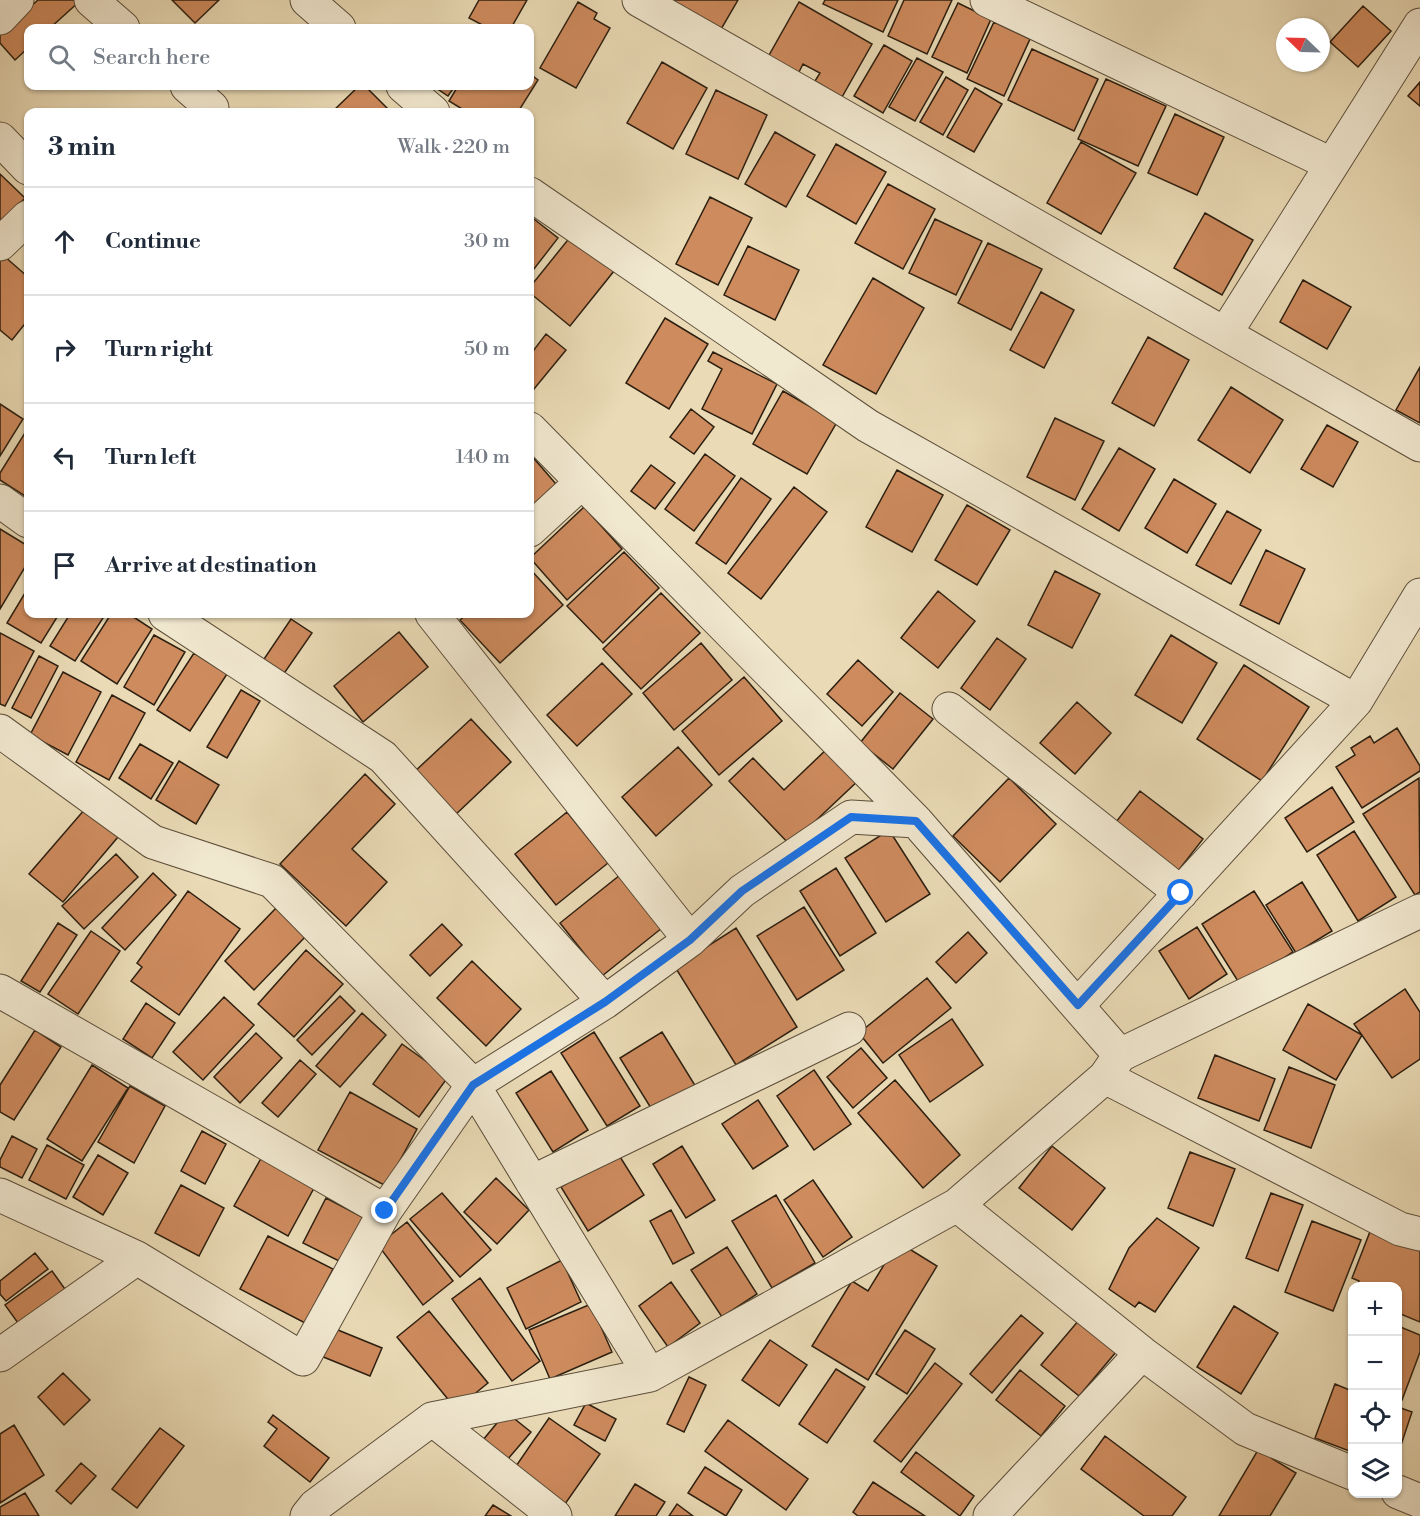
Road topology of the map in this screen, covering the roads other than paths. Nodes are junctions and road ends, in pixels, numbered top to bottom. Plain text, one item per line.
1 (17, 0) edge
2 (91, 0) edge
3 (307, 0) edge
4 (639, 0) edge
5 (987, 0) edge
6 (0, 18) edge
7 (118, 24) edge
8 (334, 24) edge
9 (1420, 25) edge
10 (192, 90) edge
11 (408, 90) edge
12 (212, 108) dead end
13 (429, 108) edge
14 (0, 139) edge
15 (24, 164) edge
16 (1331, 164) junction
17 (534, 197) edge
18 (24, 222) edge
19 (0, 244) edge
20 (1225, 334) junction
21 (534, 433) edge
22 (1420, 445) edge
23 (582, 482) junction
24 (0, 501) edge
25 (24, 518) edge
26 (534, 526) edge
27 (1420, 595) edge
28 (178, 618) edge
29 (438, 618) edge
30 (1356, 701) junction
31 (949, 709) dead end
32 (0, 731) edge
33 (916, 821) junction
34 (1181, 893) junction
35 (1420, 911) edge
36 (690, 940) junction
37 (0, 990) edge
38 (605, 1002) junction
39 (1078, 1005) junction
40 (849, 1029) dead end
41 (1112, 1066) junction
42 (473, 1085) junction
43 (532, 1182) junction
44 (0, 1195) edge
45 (957, 1205) junction
46 (385, 1211) junction
47 (1420, 1234) edge
48 (137, 1258) junction
49 (1142, 1353) junction
50 (0, 1355) edge
51 (650, 1375) junction
52 (432, 1419) junction
53 (1348, 1471) edge
54 (1402, 1494) edge
55 (1420, 1501) edge
56 (307, 1516) edge
57 (555, 1516) edge
58 (990, 1516) edge

1 - 6 street
2 - 7 street
3 - 8 street
4 - 20 street
5 - 16 street
9 - 16 street
10 - 12 street
11 - 13 street
14 - 15 street
16 - 20 street
17 - 30 street
18 - 19 street
20 - 22 street
21 - 23 street
23 - 26 street
23 - 33 street
24 - 25 street
27 - 30 street
28 - 38 street
29 - 36 street
30 - 34 street
31 - 34 street
32 - 42 street
33 - 36 street
33 - 39 street
34 - 39 street
35 - 41 street
36 - 38 street
37 - 46 street
38 - 42 street
39 - 41 street
40 - 43 street
41 - 45 street
41 - 47 street
42 - 43 street
42 - 46 street
43 - 51 street
44 - 48 street
45 - 49 street
45 - 51 street
46 - 48 street
48 - 50 street
49 - 53 street
49 - 58 street
51 - 52 street
52 - 56 street
52 - 57 street
54 - 55 street

